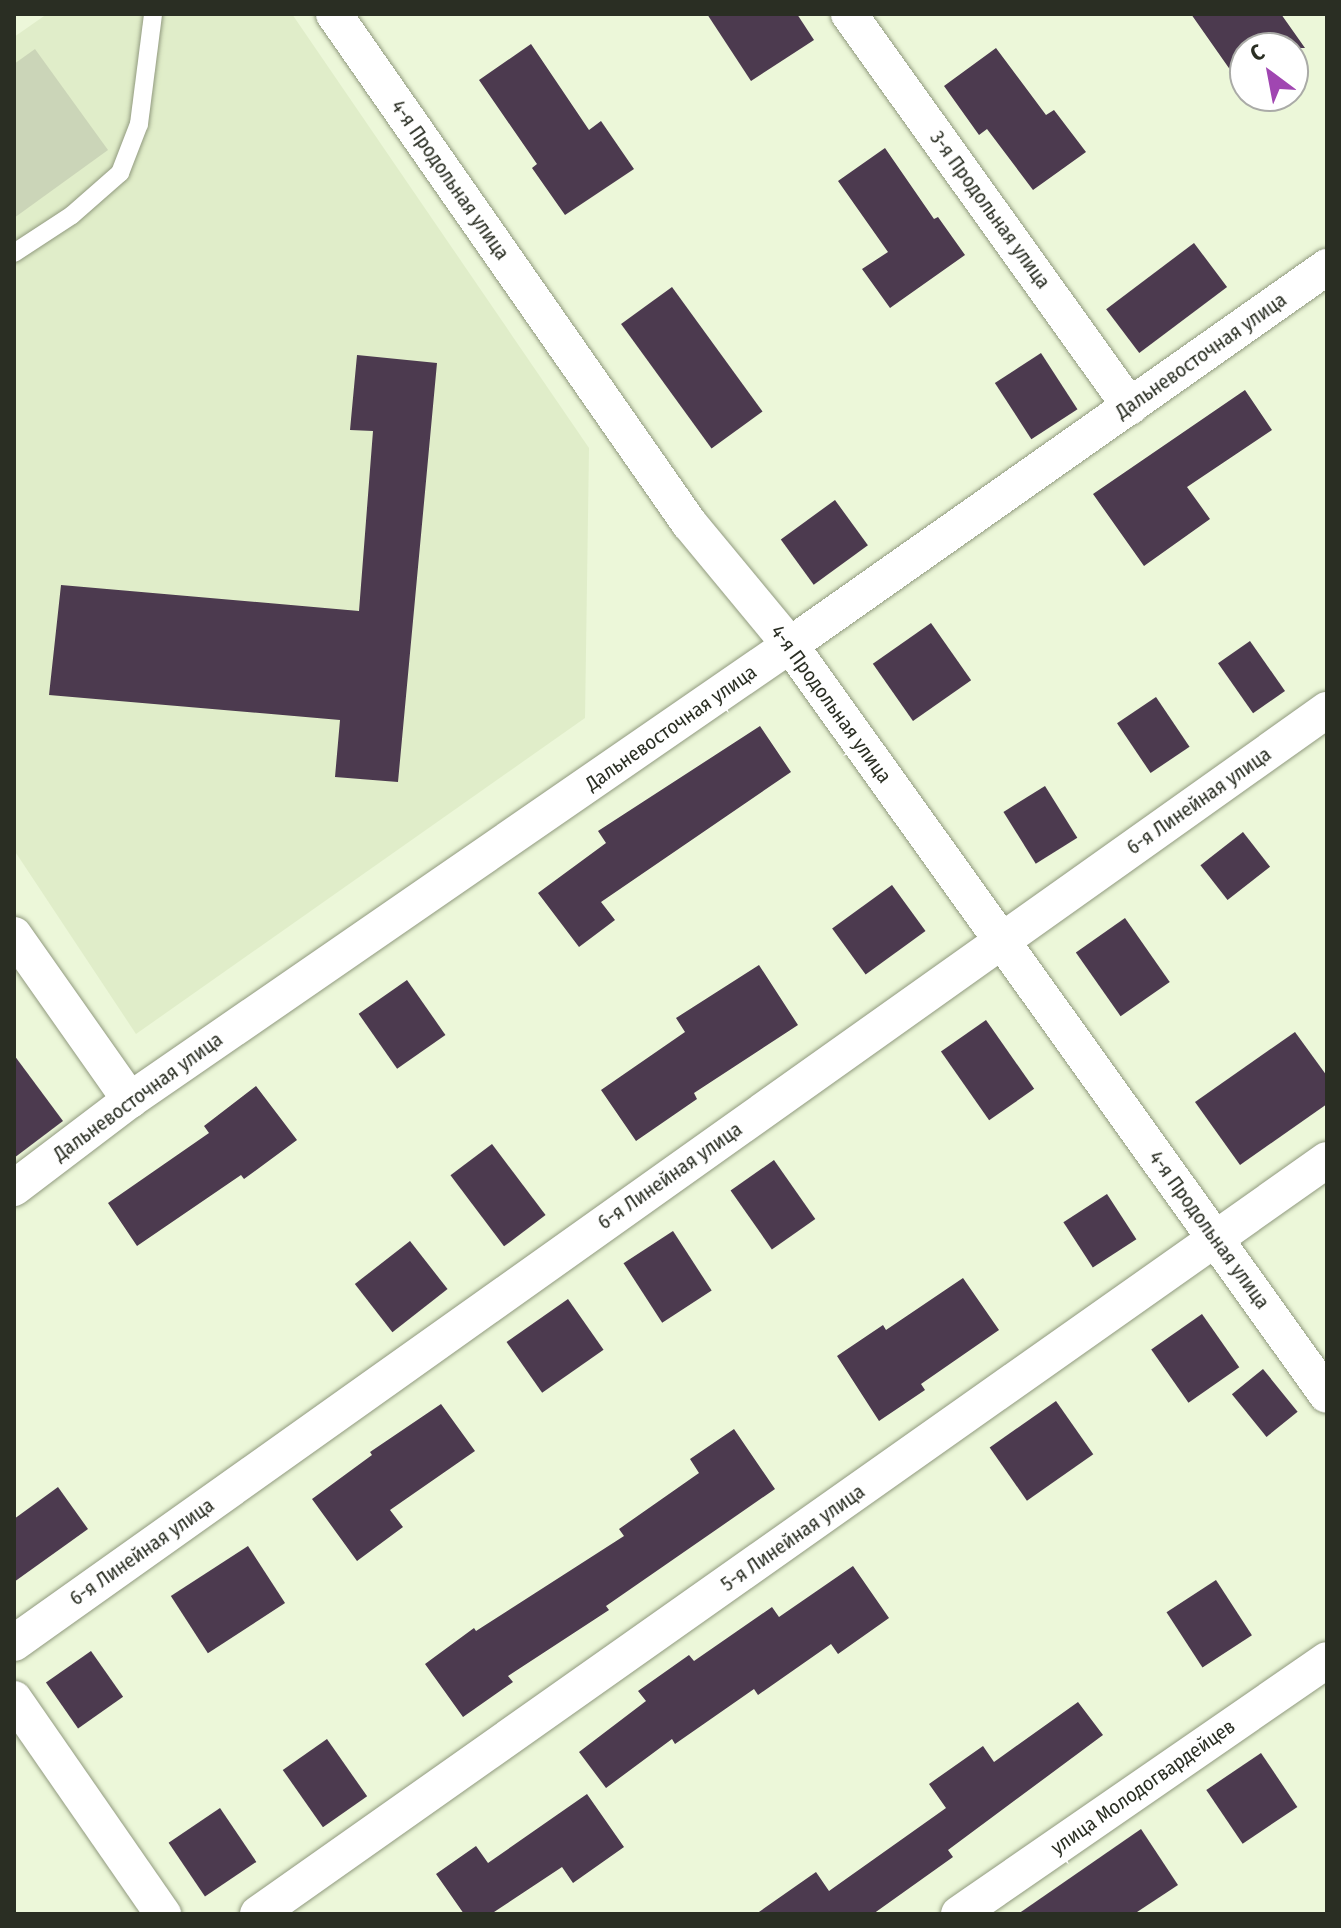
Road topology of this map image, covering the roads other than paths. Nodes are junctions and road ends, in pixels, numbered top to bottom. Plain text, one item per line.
1 (153, 14) edge
2 (334, 14) edge
3 (849, 14) edge
4 (14, 253) edge
5 (1327, 267) edge
6 (1130, 407) junction
7 (790, 645) junction
8 (1327, 710) edge
9 (14, 935) edge
10 (1002, 941) junction
11 (130, 1100) junction
12 (1327, 1160) edge
13 (14, 1188) edge
14 (1216, 1240) junction
15 (1327, 1395) edge
16 (14, 1643) edge
17 (1327, 1660) edge
18 (14, 1699) edge
19 (163, 1914) edge
20 (258, 1914) edge
21 (959, 1914) edge

1 - 4 lane
2 - 7 street, 4-я Продольная улица
3 - 6 street, 3-я Продольная улица
5 - 6 street, Дальневосточная улица
6 - 7 street, Дальневосточная улица
7 - 10 street, 4-я Продольная улица
7 - 11 street, Дальневосточная улица
8 - 10 street, 6-я Линейная улица
9 - 11 street
10 - 14 street, 4-я Продольная улица
10 - 16 street, 6-я Линейная улица
11 - 13 street, Дальневосточная улица
12 - 14 street, 5-я Линейная улица
14 - 15 street, 4-я Продольная улица
14 - 20 street, 5-я Линейная улица
17 - 21 street, улица Молодогвардейцев
18 - 19 street

